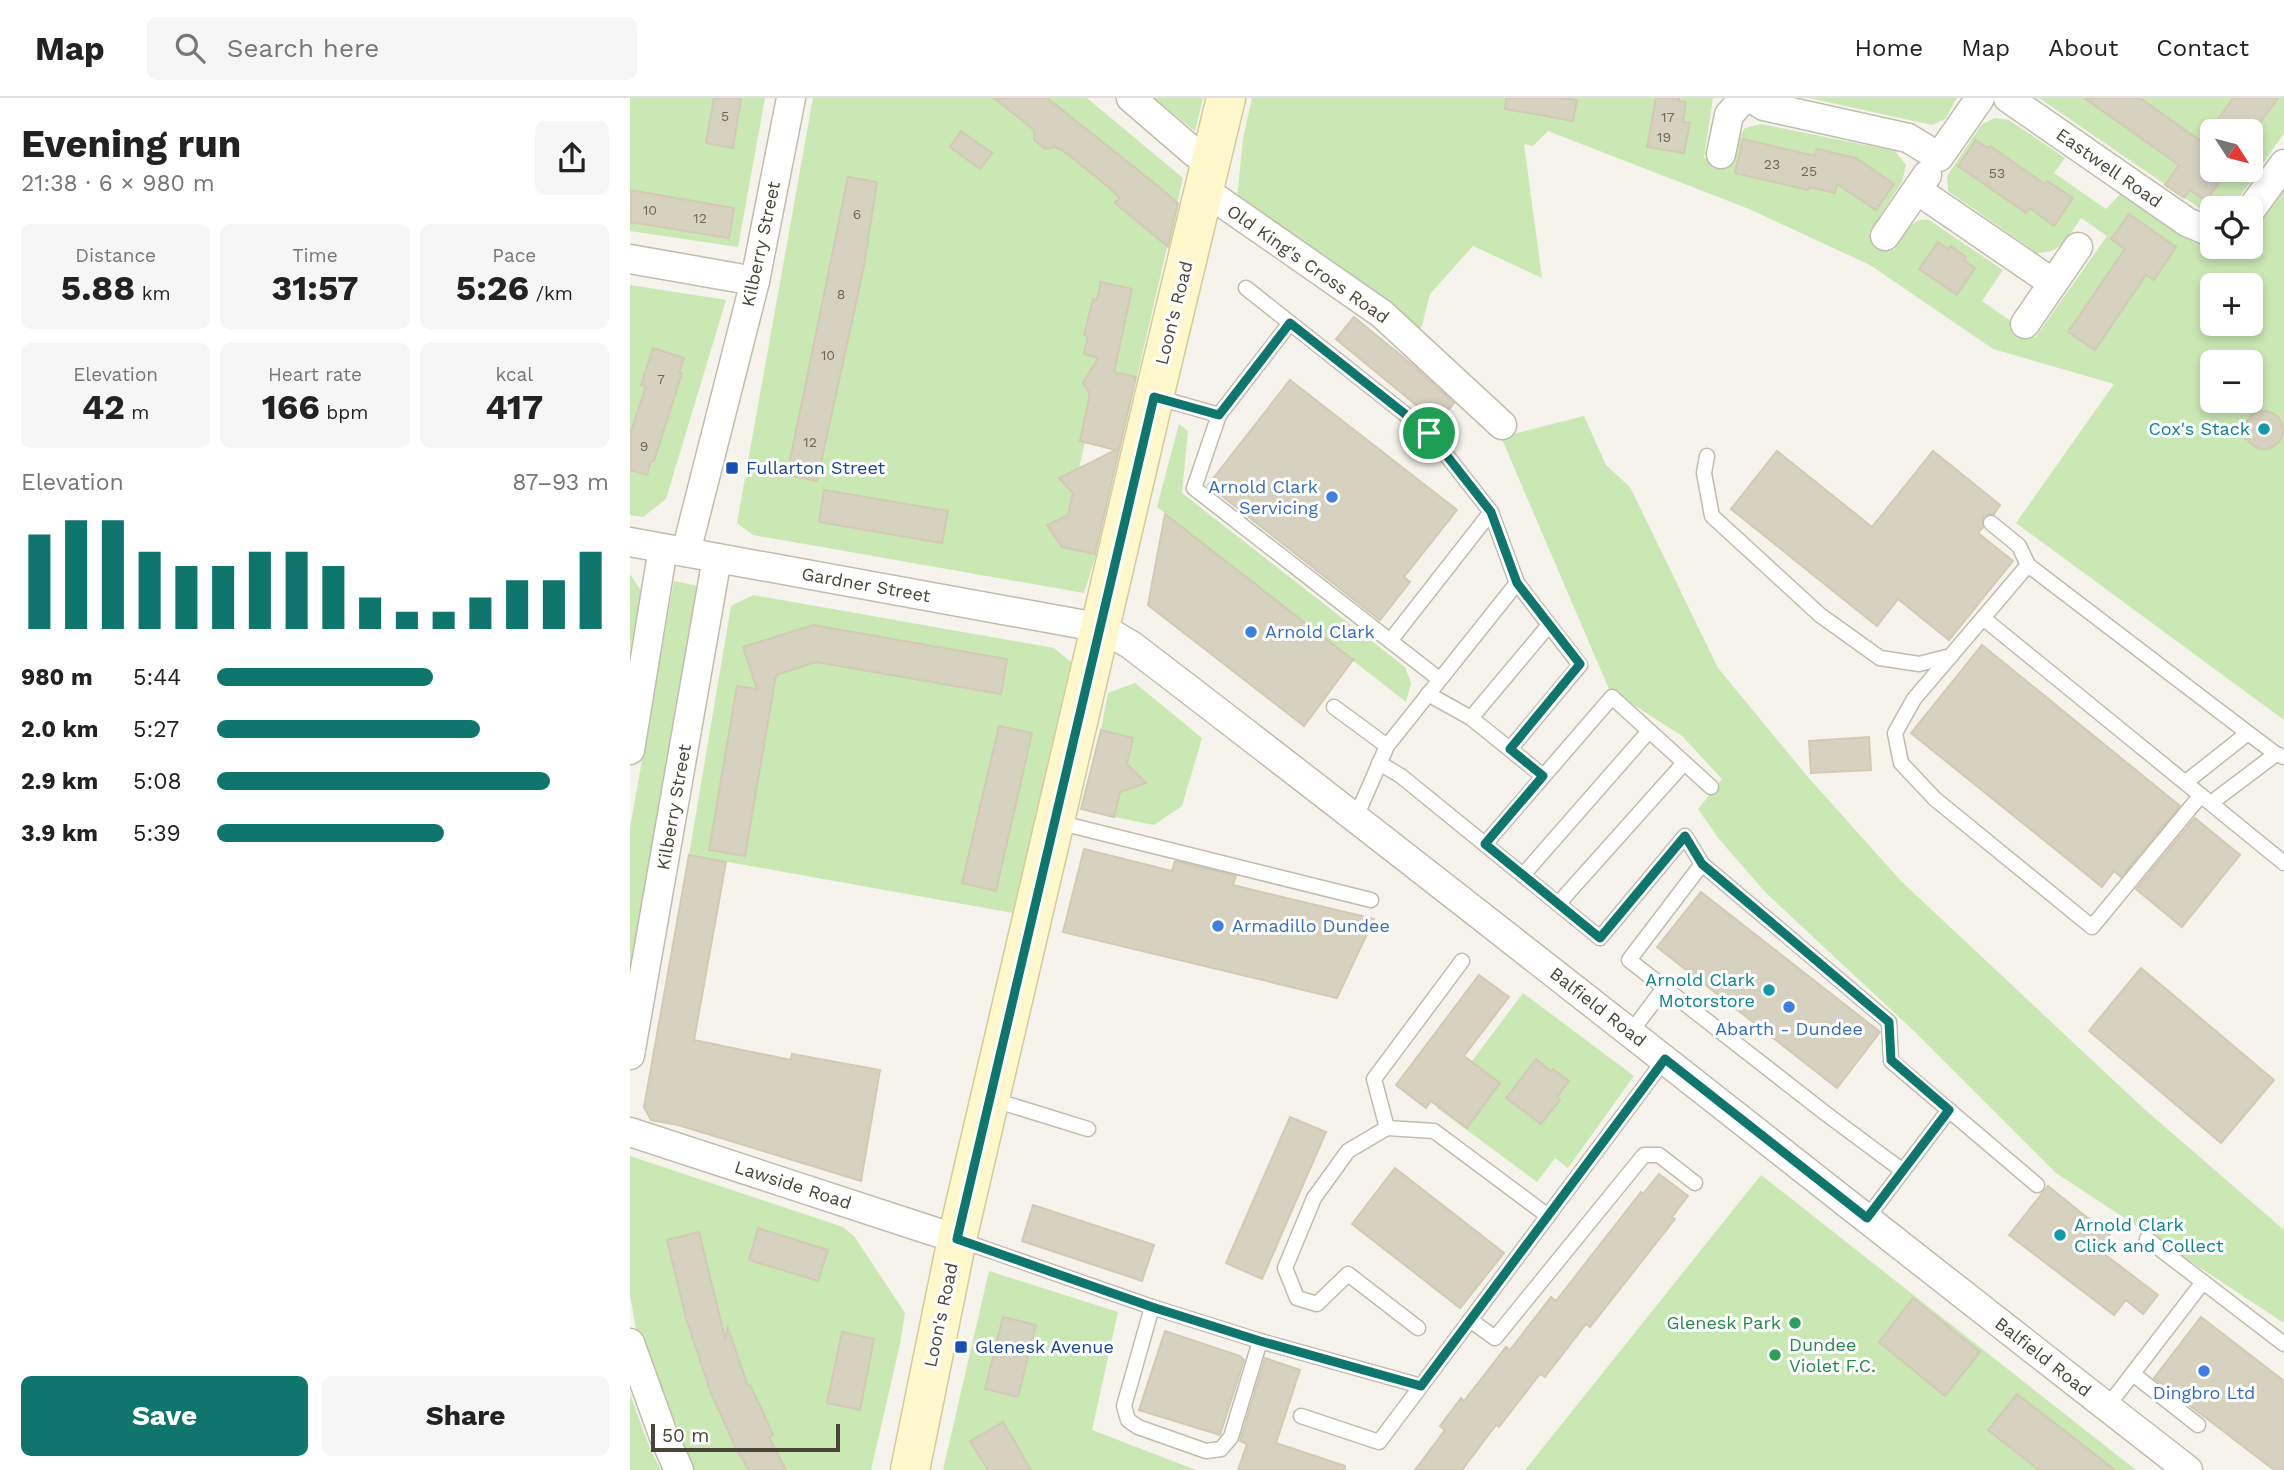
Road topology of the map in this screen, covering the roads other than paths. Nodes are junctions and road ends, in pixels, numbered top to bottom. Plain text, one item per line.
1 (790, 98) edge
2 (1131, 98) edge
3 (1226, 98) edge
4 (1744, 98) edge
5 (1751, 98) edge
6 (1980, 98) edge
7 (2008, 98) edge
8 (1721, 154) dead end
9 (1939, 158) junction
10 (2284, 164) edge
11 (1208, 174) junction
12 (1917, 190) junction
13 (2261, 196) edge
14 (2200, 227) edge
15 (1885, 236) dead end
16 (2078, 247) dead end
17 (630, 259) edge
18 (755, 281) junction
19 (2053, 283) junction
20 (1246, 288) dead end
21 (1290, 323) junction
22 (2025, 324) dead end
23 (1154, 397) junction
24 (1219, 415) junction
25 (1502, 425) dead end
26 (1707, 456) dead end
27 (1491, 512) junction
28 (1991, 523) dead end
29 (630, 542) edge
30 (674, 550) junction
31 (717, 558) junction
32 (2028, 565) junction
33 (1517, 583) junction
34 (1983, 618) junction
35 (1549, 625) junction
36 (1101, 628) junction
37 (1390, 641) junction
38 (1951, 656) junction
39 (1439, 680) junction
40 (1427, 694) junction
41 (1334, 707) dead end
42 (1471, 718) junction
43 (1649, 731) junction
44 (2248, 733) junction
45 (1387, 746) junction
46 (1510, 749) junction
47 (630, 750) edge
48 (2280, 755) edge
49 (1379, 763) junction
50 (1684, 763) junction
51 (1543, 776) junction
52 (2186, 782) junction
53 (1711, 787) dead end
54 (2206, 799) junction
55 (1356, 817) junction
56 (1056, 822) junction
57 (1485, 844) junction
58 (2284, 863) edge
59 (1702, 864) junction
60 (1522, 875) junction
61 (1371, 900) dead end
62 (1558, 904) junction
63 (1462, 961) dead end
64 (1664, 988) junction
65 (1630, 1032) junction
66 (630, 1055) edge
67 (1665, 1059) junction
68 (990, 1099) junction
69 (1949, 1110) junction
70 (1387, 1128) junction
71 (1088, 1129) dead end
72 (630, 1132) edge
73 (1903, 1171) junction
74 (1695, 1183) dead end
75 (2037, 1185) dead end
76 (1548, 1216) junction
77 (1867, 1218) junction
78 (957, 1239) junction
79 (2147, 1239) dead end
80 (2203, 1282) junction
81 (1152, 1307) junction
82 (1470, 1320) junction
83 (1418, 1328) dead end
84 (1260, 1341) junction
85 (630, 1343) edge
86 (2284, 1344) edge
87 (2133, 1374) junction
88 (1421, 1386) junction
89 (2107, 1407) junction
90 (1301, 1416) dead end
91 (2198, 1425) dead end
92 (2182, 1468) edge
93 (679, 1470) edge
94 (910, 1470) edge

1 - 18 street, Kilberry Street
2 - 11 street, Old King's Cross Road
3 - 11 street, Loon's Road
4 - 8 street
5 - 9 street
6 - 9 street
7 - 14 street, Eastwell Road
9 - 12 street
10 - 13 street
11 - 23 street, Loon's Road
11 - 25 street, Old King's Cross Road
12 - 15 street
12 - 19 street
16 - 19 street
17 - 18 street
18 - 30 street, Kilberry Street
19 - 22 street
20 - 21 lane
21 - 24 lane
21 - 27 lane
23 - 24 lane
23 - 36 street, Loon's Road
24 - 37 lane
26 - 38 lane
27 - 33 lane
27 - 37 lane
28 - 32 lane
29 - 30 street, Gardner Street
30 - 31 street, Gardner Street
30 - 47 street, Kilberry Street
31 - 36 street, Gardner Street
31 - 66 street, Kilberry Street
32 - 34 lane
32 - 44 lane
33 - 35 lane
33 - 39 lane
34 - 38 lane
34 - 52 lane
35 - 42 lane
35 - 46 lane
36 - 55 street, Balfield Road
36 - 56 street, Loon's Road
37 - 39 lane
38 - 54 lane
39 - 40 lane
40 - 42 lane
40 - 45 lane
41 - 45 lane
42 - 46 lane
43 - 50 lane
43 - 51 lane
43 - 60 lane
44 - 48 lane
44 - 52 lane
45 - 49 lane
46 - 51 lane
48 - 54 lane
49 - 55 lane
49 - 57 lane
50 - 53 lane
50 - 62 lane
51 - 57 lane
52 - 54 lane
54 - 58 lane
55 - 65 street, Balfield Road
56 - 61 lane
56 - 68 street, Loon's Road
57 - 60 lane
59 - 62 lane
59 - 64 lane
59 - 69 lane
60 - 62 lane
63 - 70 lane
64 - 65 lane
64 - 73 lane
65 - 67 street, Balfield Road
67 - 76 lane
67 - 77 street, Balfield Road
68 - 71 lane
68 - 78 street, Loon's Road
69 - 73 lane
69 - 75 lane
70 - 76 lane
70 - 83 lane
72 - 78 street, Lawside Road
73 - 77 lane
74 - 82 lane
76 - 82 lane
77 - 89 street, Balfield Road
78 - 81 lane
78 - 94 street, Loon's Road
79 - 80 lane
80 - 86 lane
80 - 87 lane
81 - 84 lane
81 - 84 lane
82 - 88 lane
84 - 88 lane
85 - 93 street
87 - 89 lane
87 - 91 lane
88 - 90 lane
89 - 92 street, Balfield Road

